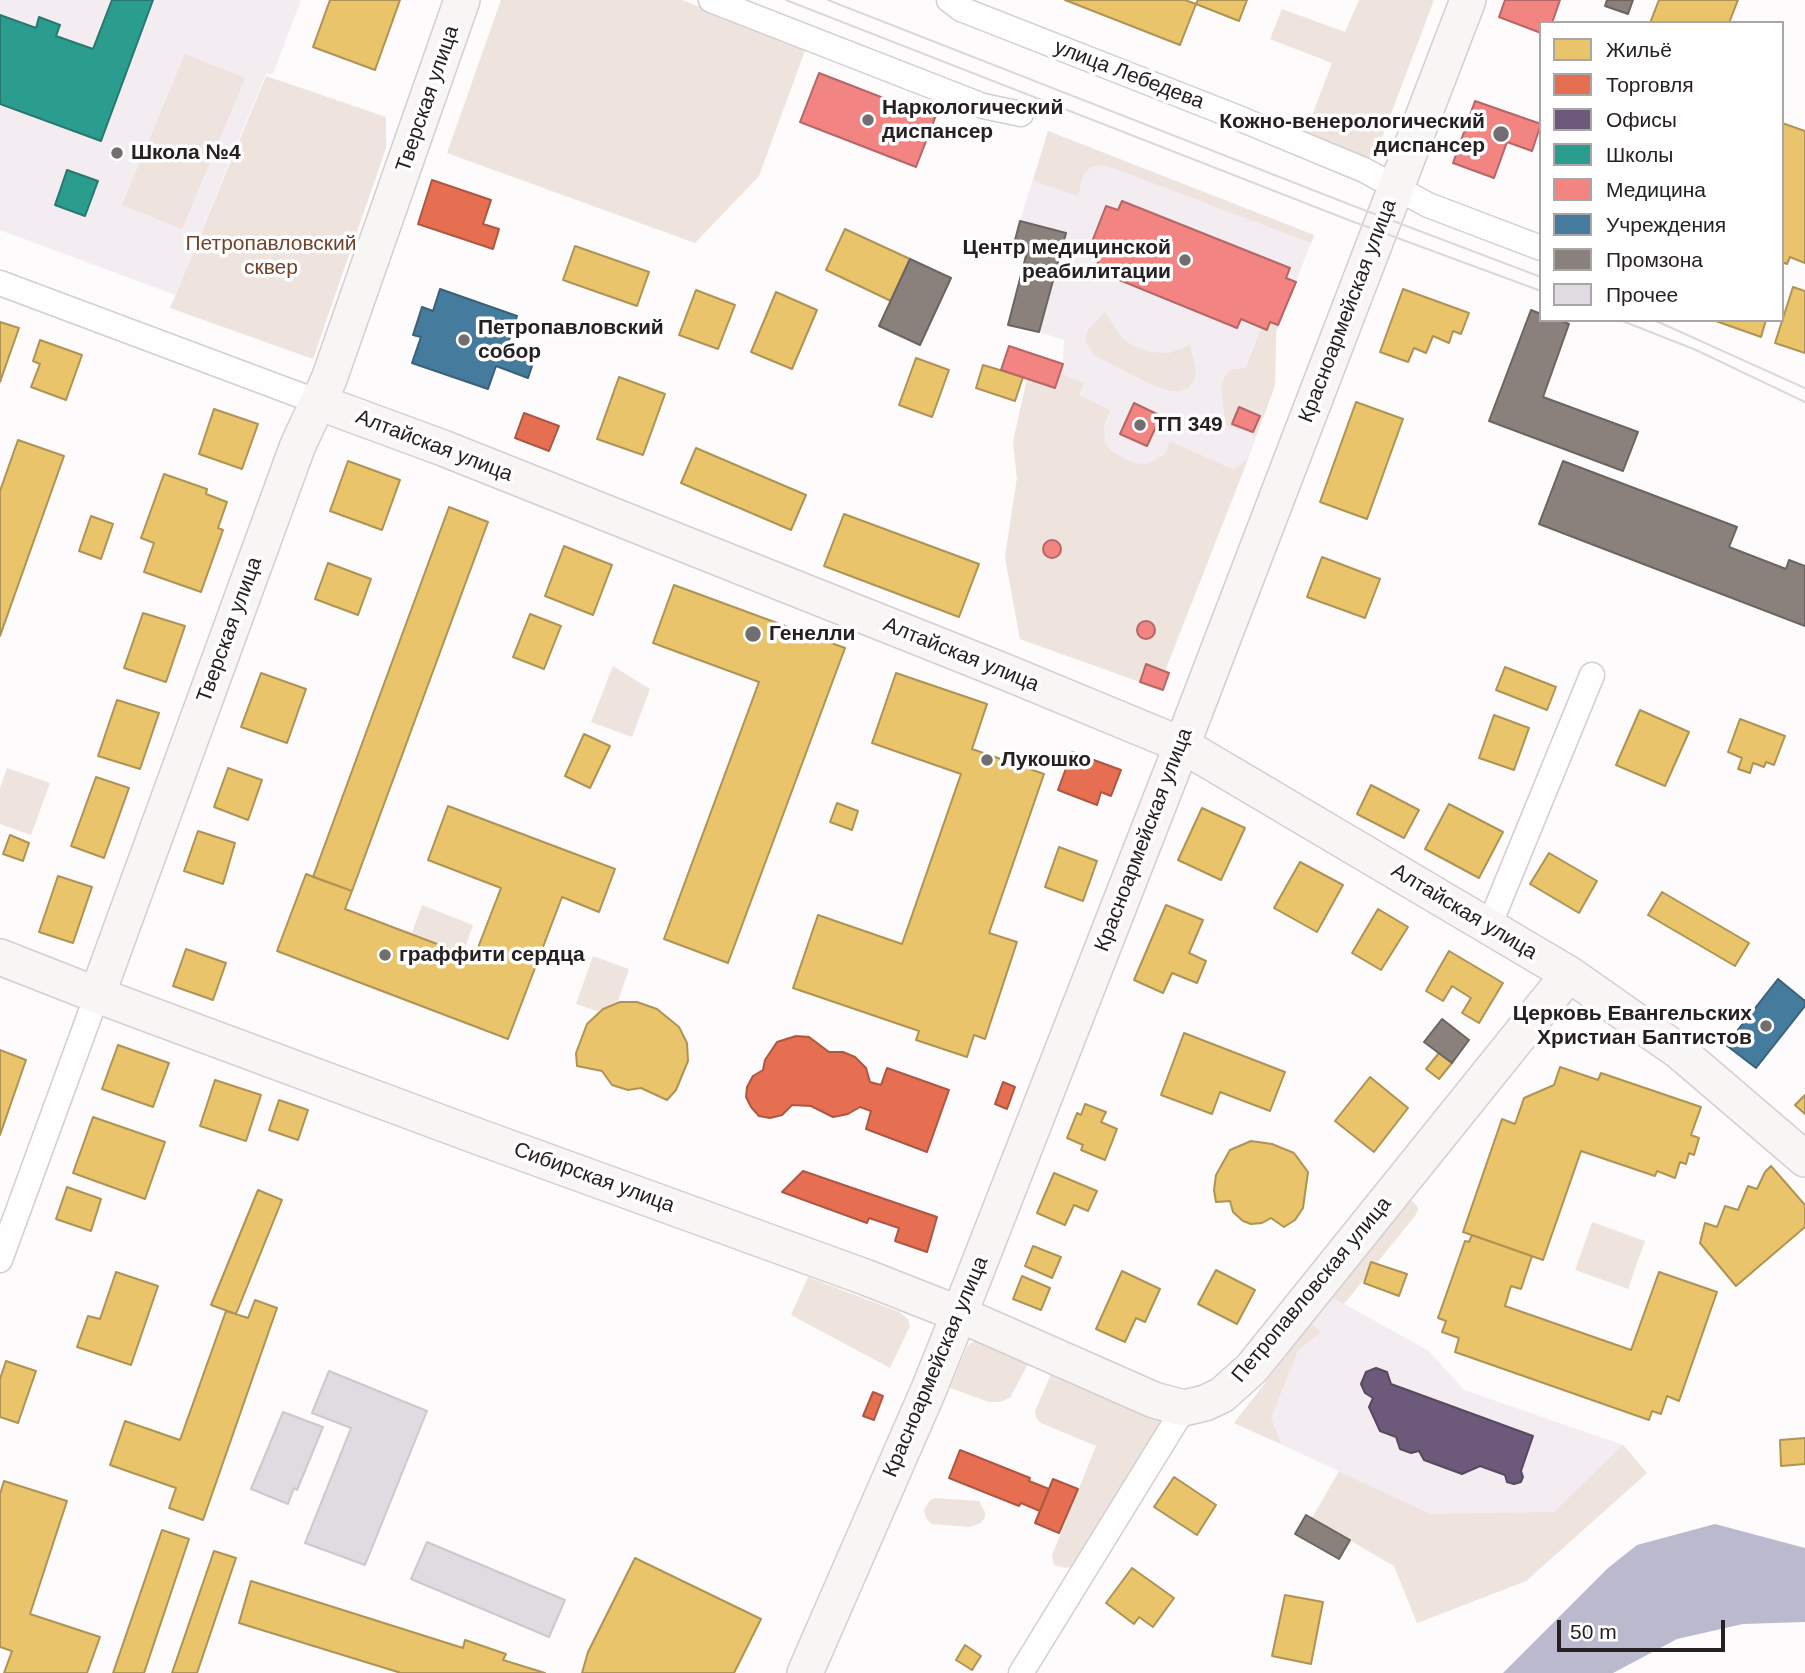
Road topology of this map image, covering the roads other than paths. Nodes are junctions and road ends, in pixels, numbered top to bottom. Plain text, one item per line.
1 (462, 0) edge
2 (711, 0) edge
3 (1468, 0) edge
4 (958, 3) edge
5 (1021, 114) dead end
6 (1395, 187) junction
7 (1539, 247) edge
8 (0, 283) edge
9 (318, 401) junction
10 (1592, 675) dead end
11 (1182, 745) junction
12 (1489, 926) junction
13 (0, 957) edge
14 (1569, 974) junction
15 (97, 995) junction
16 (1805, 1159) edge
17 (0, 1260) edge
18 (959, 1314) junction
19 (1184, 1408) junction
20 (805, 1673) edge
21 (1021, 1673) edge

1 - 9 main road, Тверская улица
2 - 5 street
3 - 6 main road, Красноармейская улица
4 - 6 street, улица Лебедева
6 - 7 street, улица Лебедева
6 - 11 main road, Красноармейская улица
8 - 9 street, Алтайская улица
9 - 11 main road, Алтайская улица
9 - 15 main road, Тверская улица
10 - 12 street
11 - 12 main road, Алтайская улица
11 - 18 main road, Красноармейская улица
12 - 14 main road, Алтайская улица
13 - 15 main road, Сибирская улица
14 - 16 main road, Алтайская улица
14 - 19 main road, Петропавловская улица
15 - 17 street, Тверская улица
15 - 18 main road, Сибирская улица
18 - 19 main road, Сибирская улица
18 - 20 main road, Красноармейская улица
19 - 21 street

